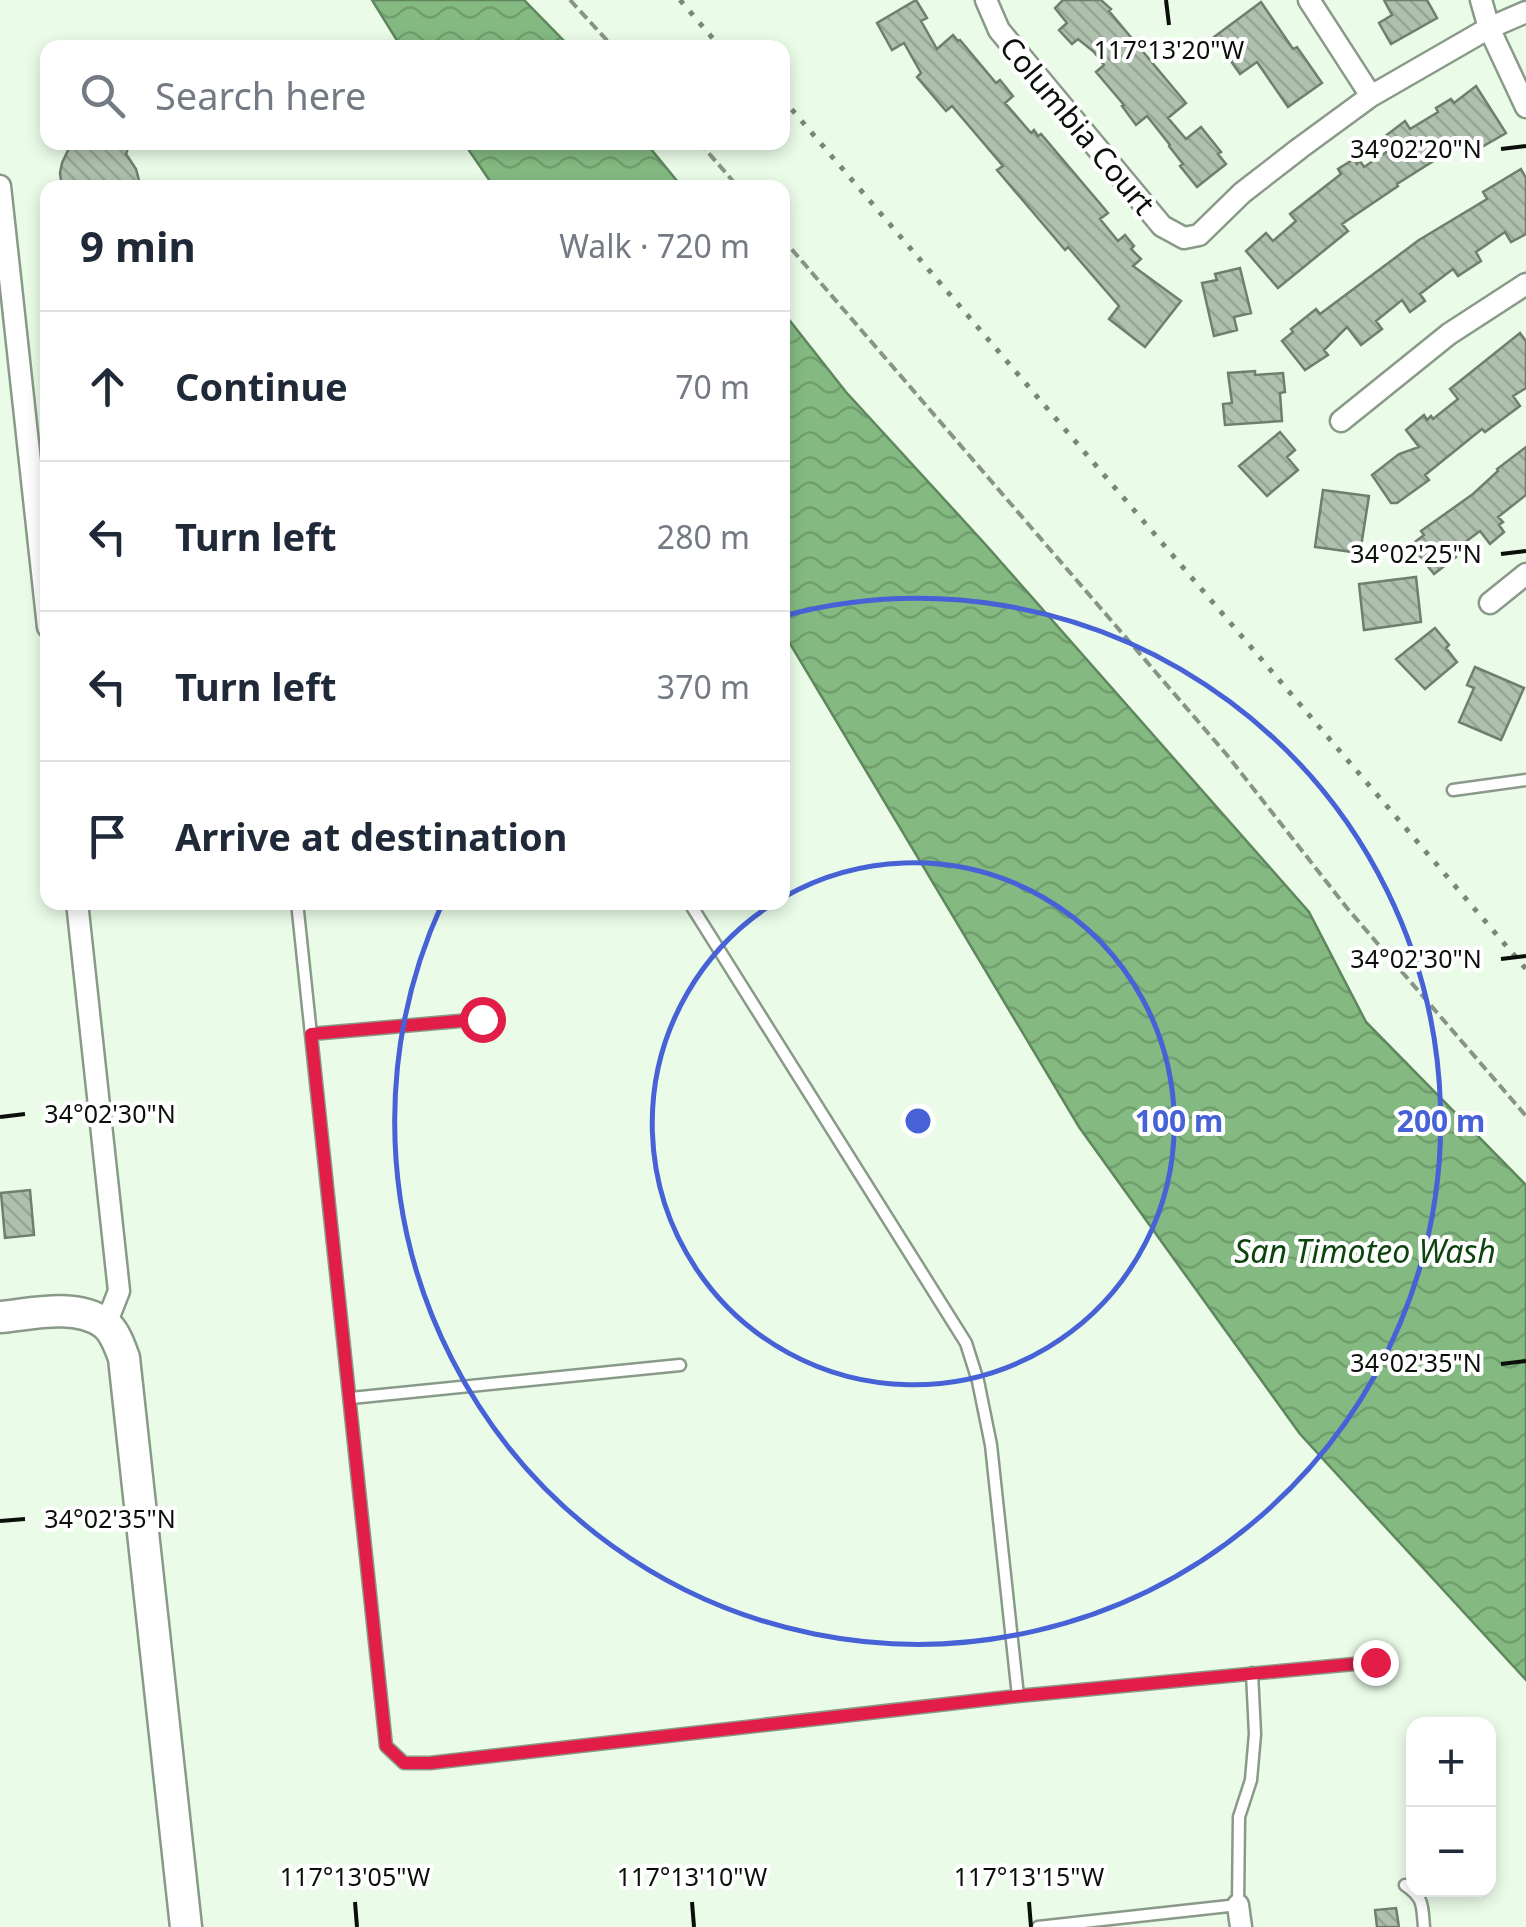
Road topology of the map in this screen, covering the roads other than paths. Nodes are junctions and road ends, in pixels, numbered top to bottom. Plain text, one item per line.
1 (986, 0) edge
2 (1309, 0) edge
3 (1481, 0) edge
4 (1526, 12) edge
5 (1490, 28) junction
6 (1371, 96) junction
7 (1526, 107) edge
8 (0, 186) edge
9 (1526, 284) edge
10 (1342, 422) dead end
11 (40, 506) edge
12 (1526, 574) edge
13 (1490, 603) dead end
14 (1526, 780) edge
15 (1453, 790) dead end
16 (78, 910) edge
17 (298, 910) edge
18 (694, 910) edge
19 (482, 1019) dead end
20 (311, 1034) junction
21 (0, 1317) edge
22 (106, 1324) junction
23 (680, 1365) dead end
24 (350, 1398) junction
25 (1375, 1662) dead end
26 (1252, 1673) junction
27 (1018, 1696) junction
28 (1405, 1885) dead end
29 (1238, 1904) junction
30 (1171, 1912) junction
31 (186, 1927) edge
32 (1038, 1927) edge
33 (1173, 1927) edge
34 (1241, 1927) edge
35 (1424, 1927) edge

1 - 6 street, Columbia Court
2 - 6 street
3 - 5 street
4 - 5 street
5 - 6 street
5 - 7 street
8 - 11 street
9 - 10 street
12 - 13 street
14 - 15 lane
16 - 22 street
17 - 20 lane
18 - 27 lane
19 - 20 lane
20 - 24 lane
21 - 22 main road
22 - 31 main road
23 - 24 lane
24 - 27 lane
25 - 26 lane
26 - 27 lane
26 - 29 lane
28 - 35 lane
29 - 30 lane
29 - 34 street
30 - 32 lane
30 - 33 lane

